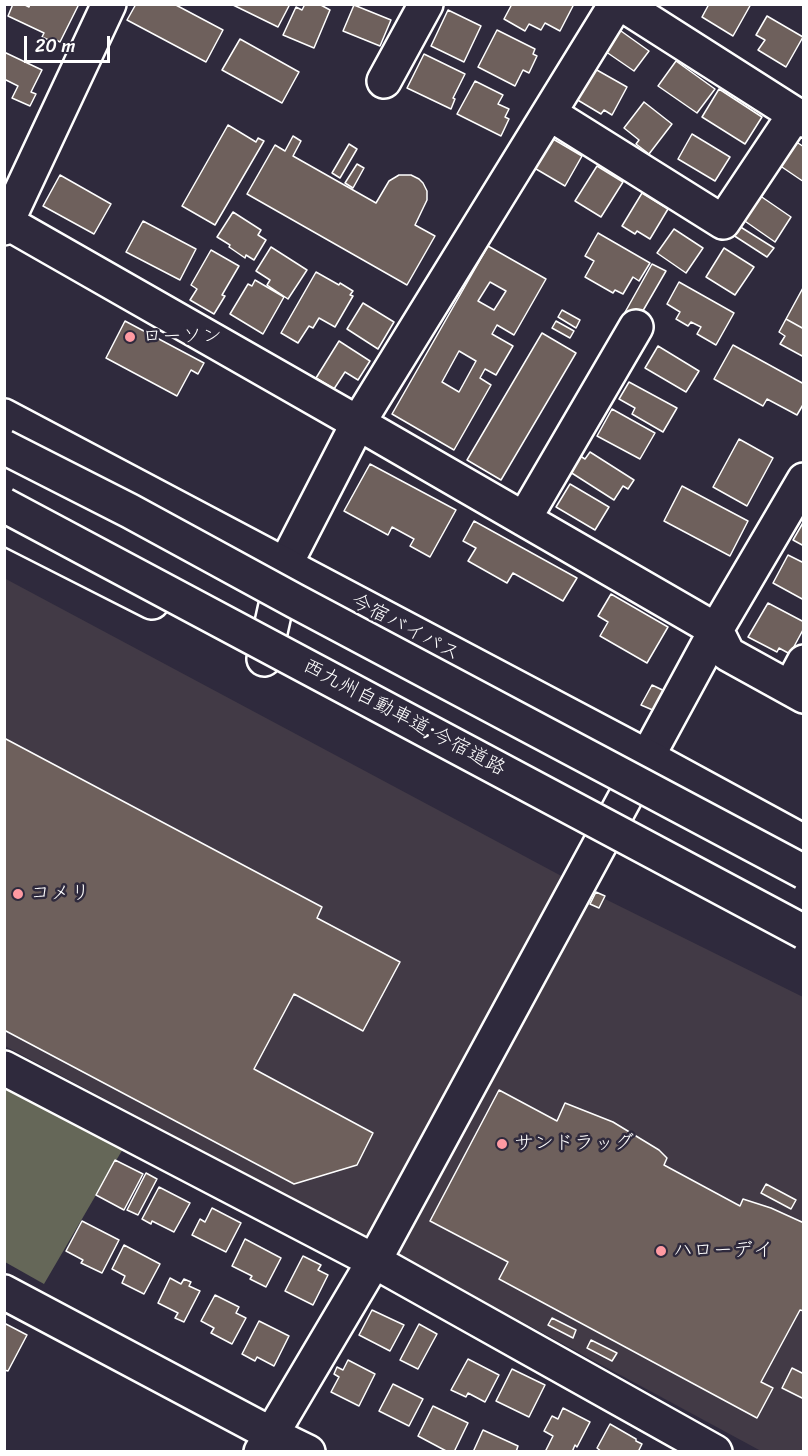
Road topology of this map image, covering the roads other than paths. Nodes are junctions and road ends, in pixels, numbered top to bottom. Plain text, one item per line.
1 (109, 4) edge
2 (426, 4) edge
3 (616, 4) edge
4 (622, 4) edge
5 (384, 81) dead end
6 (549, 113) junction
7 (799, 117) edge
8 (6, 226) edge
9 (636, 327) dead end
10 (4, 416) edge
11 (358, 423) junction
12 (4, 447) edge
13 (801, 491) edge
14 (4, 505) edge
15 (524, 519) junction
16 (4, 526) edge
17 (285, 565) junction
18 (716, 630) junction
19 (264, 659) junction
20 (799, 682) edge
21 (648, 757) junction
22 (603, 839) junction
23 (804, 842) edge
24 (804, 872) edge
25 (804, 932) edge
26 (804, 947) edge
27 (4, 1068) edge
28 (374, 1261) junction
29 (4, 1292) edge
30 (266, 1443) edge
31 (308, 1452) edge
32 (715, 1452) edge

1 - 8 main road
2 - 5 main road
3 - 6 main road
4 - 7 main road
6 - 7 main road
6 - 11 main road
8 - 11 main road
9 - 15 main road
10 - 17 main road, 今宿バイパス
11 - 15 main road
11 - 17 main road
12 - 24 main road, bridge
13 - 18 main road
14 - 25 main road, 西九州自動車道;今宿道路, bridge
15 - 18 main road
16 - 19 main road
17 - 19 main road
17 - 21 main road, 今宿バイパス
18 - 20 main road
18 - 21 main road
19 - 22 main road
21 - 22 main road
21 - 23 main road, 今宿バイパス
22 - 26 main road
22 - 28 main road
27 - 28 main road
28 - 30 main road
28 - 32 main road
29 - 30 main road
30 - 31 main road

